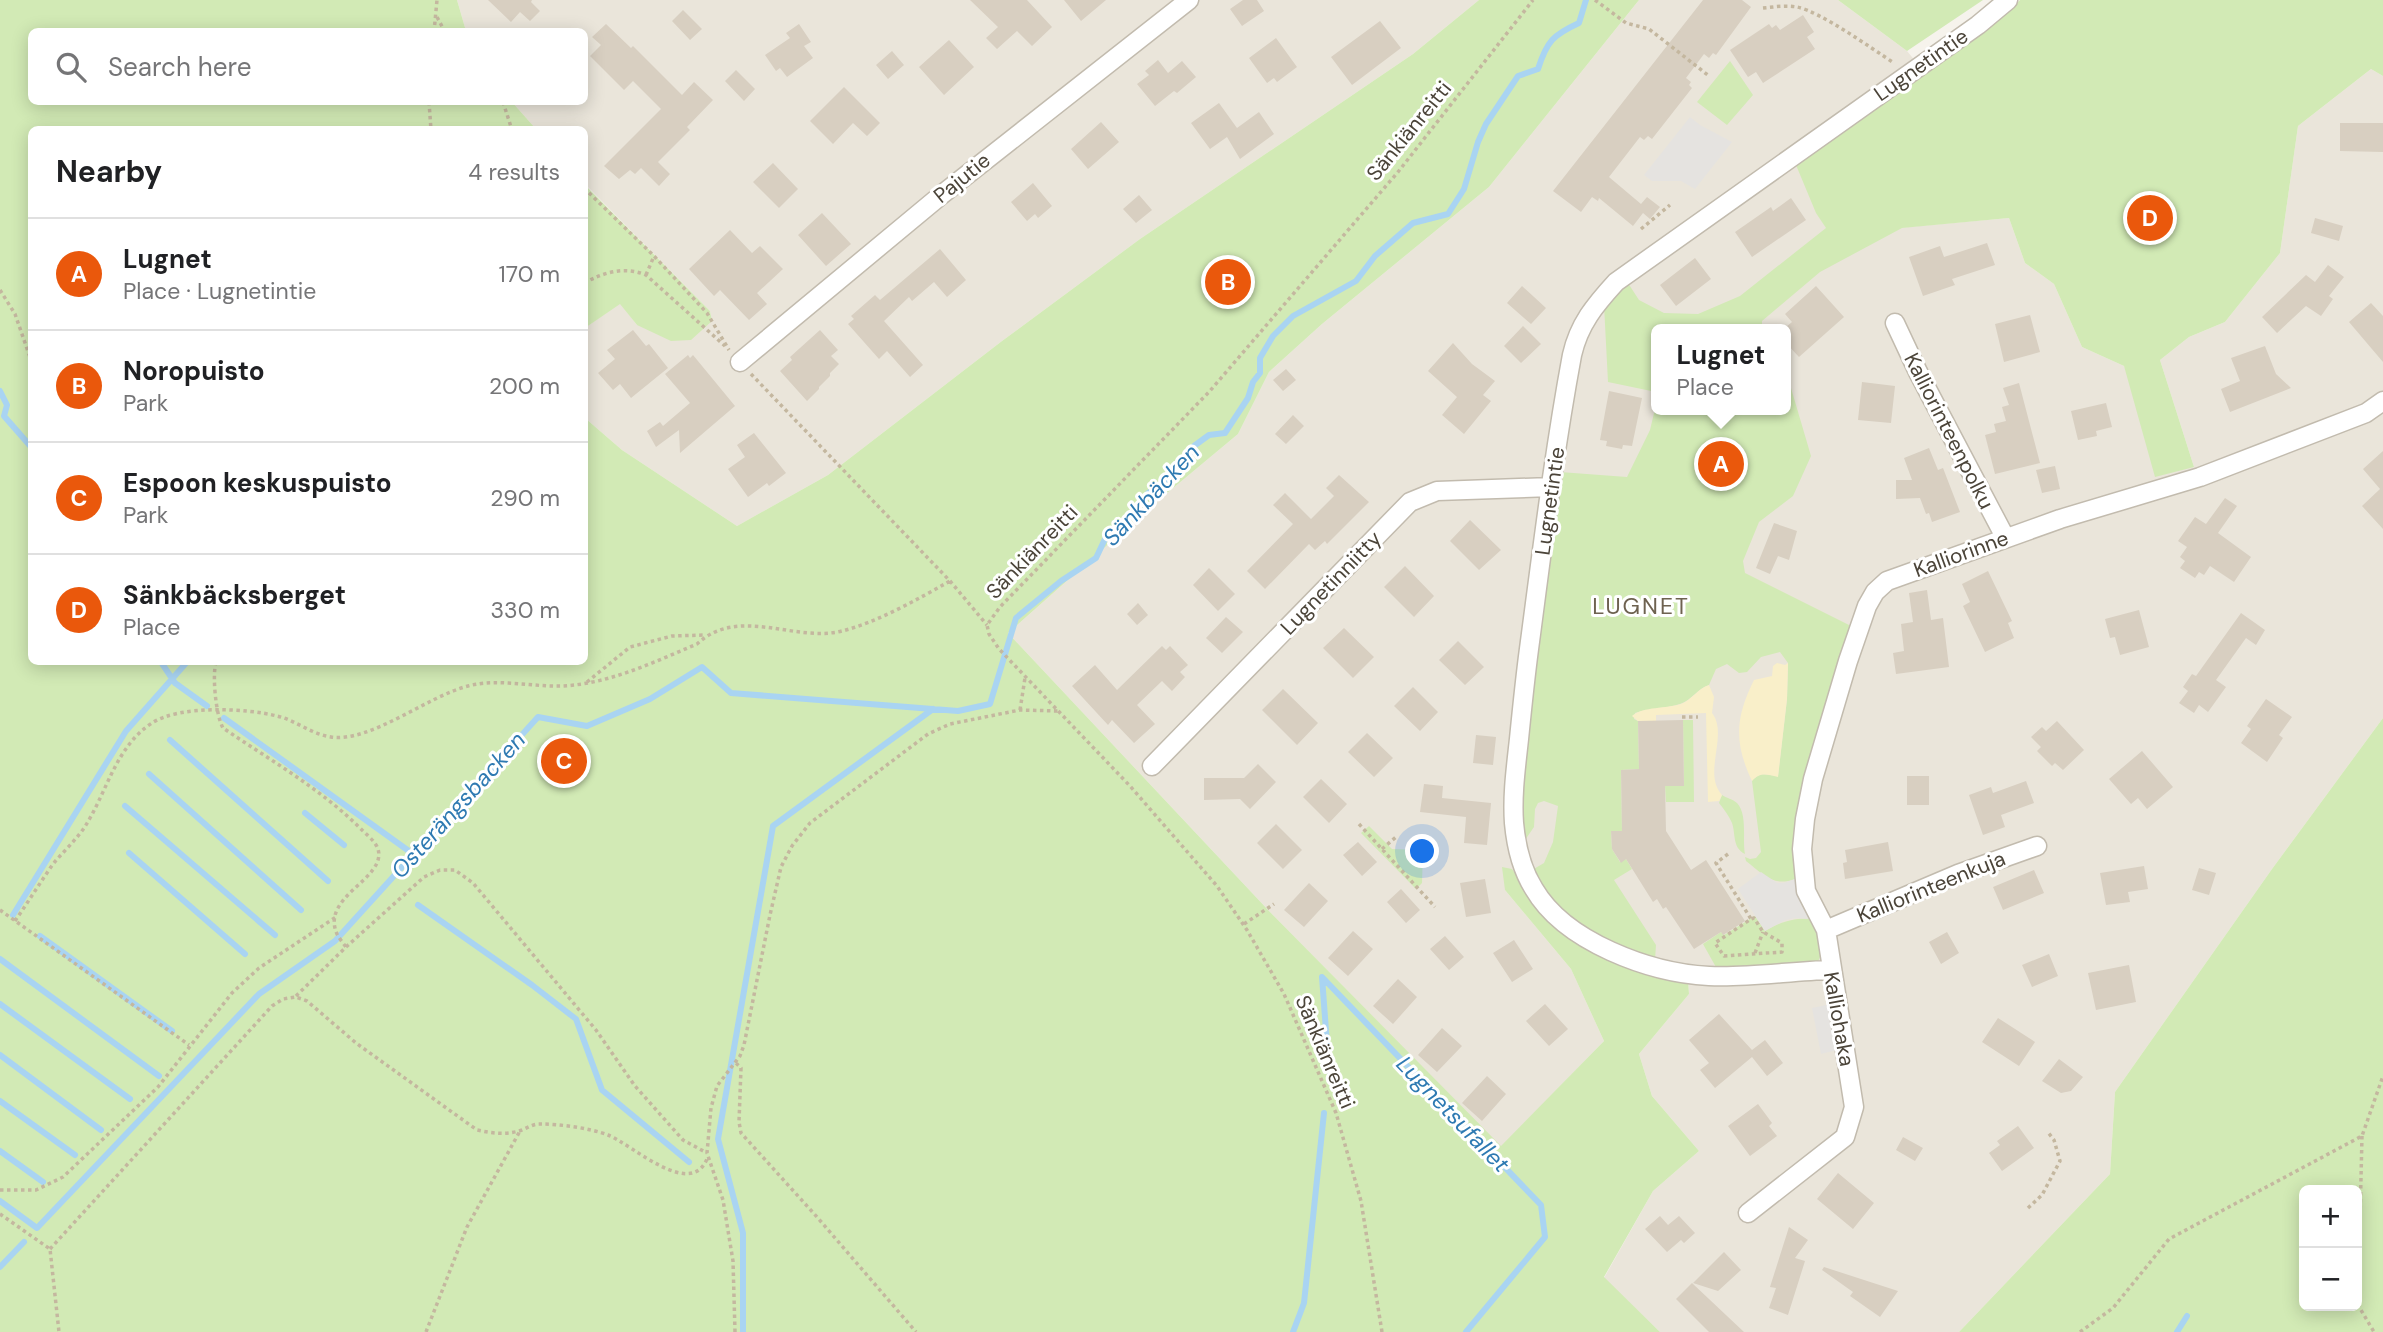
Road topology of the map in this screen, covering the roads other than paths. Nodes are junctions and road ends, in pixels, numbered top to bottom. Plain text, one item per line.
1 (1189, 0) edge
2 (2008, 0) edge
3 (1895, 323) dead end
4 (740, 362) road end
5 (2383, 401) edge
6 (1551, 487) junction
7 (2005, 537) junction
8 (1152, 766) dead end
9 (2037, 846) dead end
10 (1826, 930) junction
11 (1830, 970) junction
12 (1748, 1213) dead end

1 - 4 street, Pajutie
2 - 6 street, Lugnetintie
3 - 7 street, Kalliorinteenpolku
5 - 7 street, Kalliorinne
6 - 8 street, Lugnetinniitty
6 - 11 street, Lugnetintie
7 - 10 street, Kalliorinne
9 - 10 street, Kalliorinteenkuja
10 - 11 street, Kalliohaka
11 - 12 street, Kalliohaka

